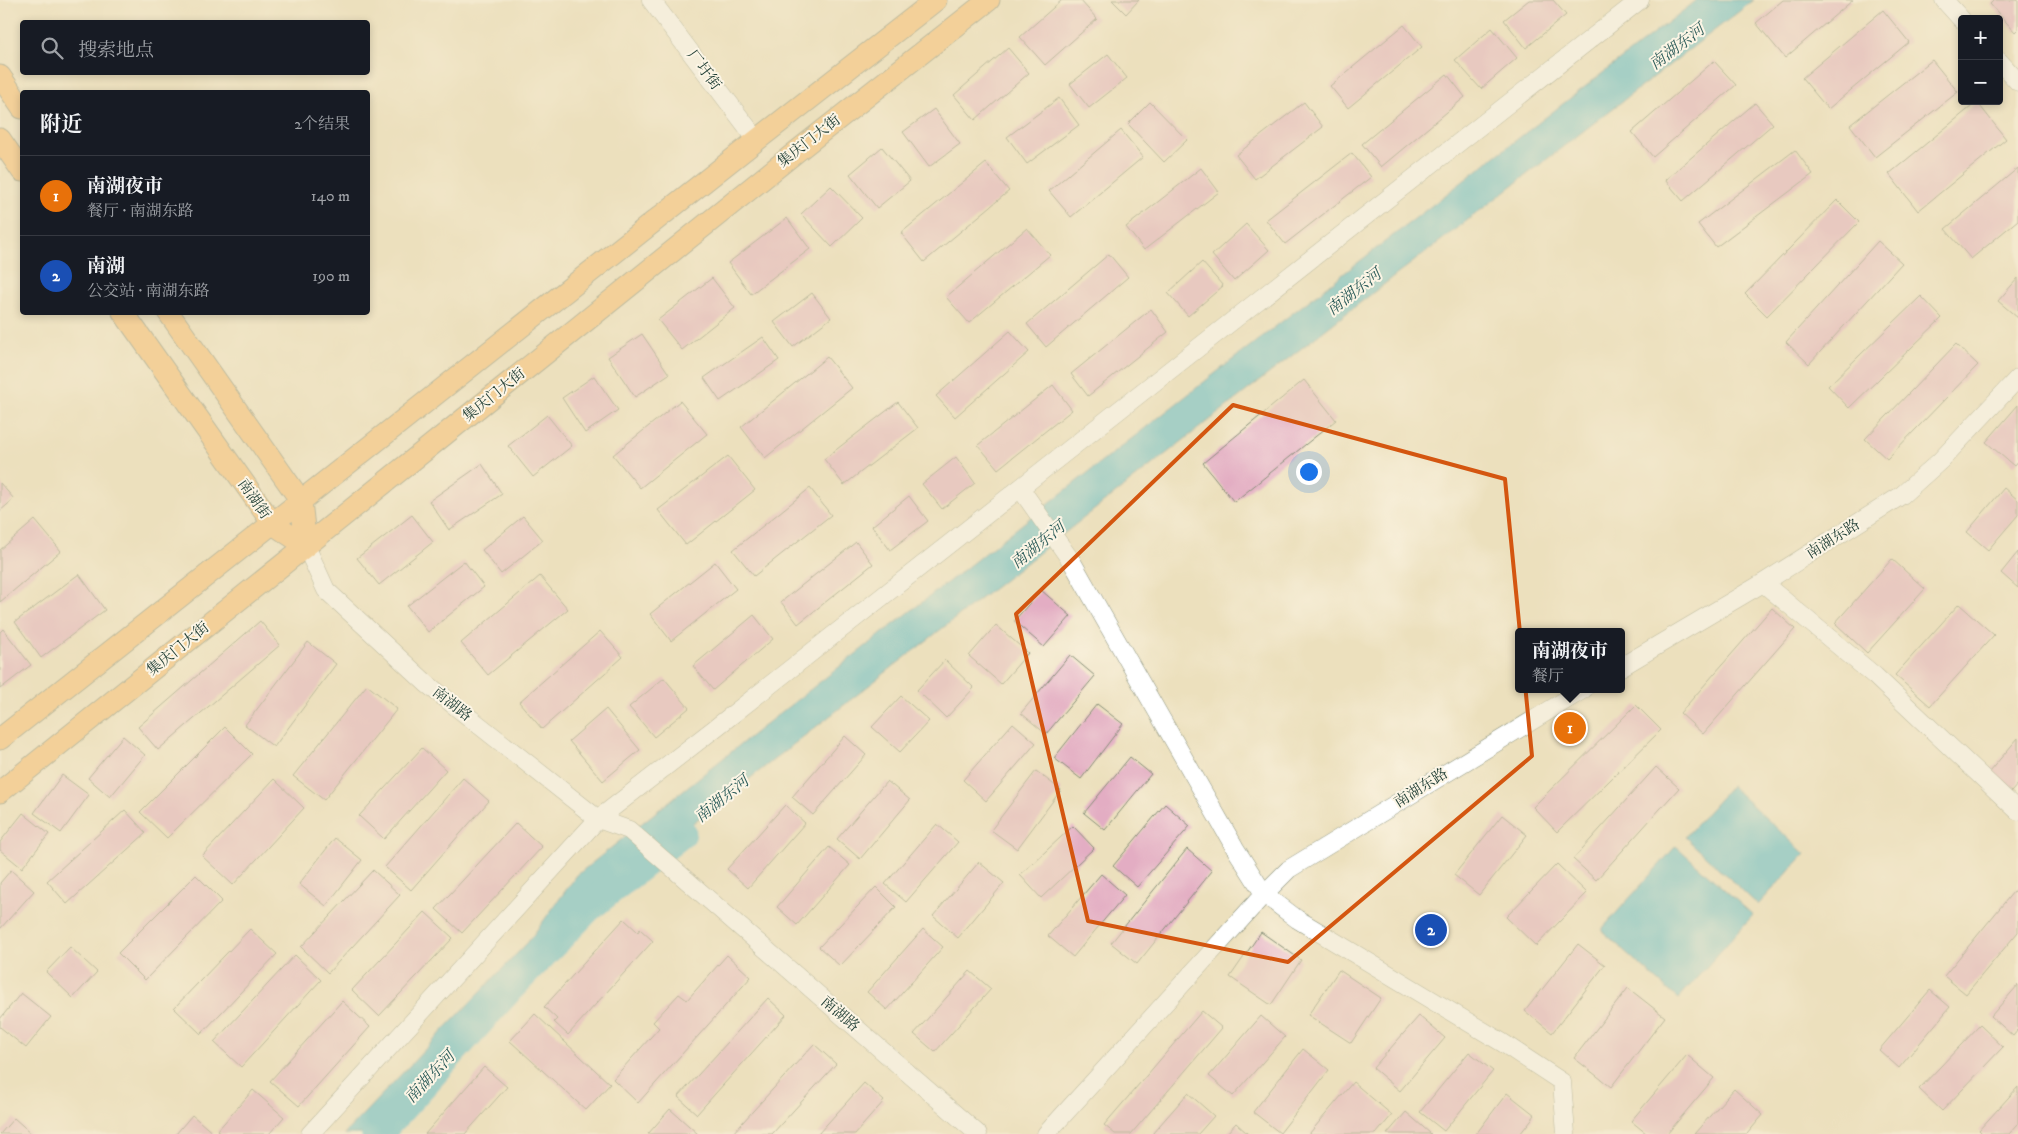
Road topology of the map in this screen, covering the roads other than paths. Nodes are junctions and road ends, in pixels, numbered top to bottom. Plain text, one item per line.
1 (651, 0) edge
2 (936, 0) edge
3 (989, 0) edge
4 (1640, 0) edge
5 (1944, 0) edge
6 (1958, 16) edge
7 (2003, 65) edge
8 (0, 76) edge
9 (2018, 82) edge
10 (20, 105) edge
11 (0, 139) edge
12 (757, 140) junction
13 (20, 168) edge
14 (125, 315) edge
15 (170, 315) edge
16 (2018, 378) edge
17 (1020, 488) junction
18 (301, 501) junction
19 (272, 524) junction
20 (306, 546) junction
21 (1763, 583) junction
22 (1625, 665) edge
23 (1577, 693) edge
24 (0, 739) edge
25 (0, 792) edge
26 (2018, 811) edge
27 (598, 819) junction
28 (1264, 894) junction
29 (310, 1134) edge
30 (978, 1134) edge
31 (1046, 1134) edge
32 (1566, 1134) edge

1 - 12 street, 厂圩街
2 - 12 main road
3 - 20 main road, 集庆门大街
4 - 17 street
5 - 6 street
7 - 9 street
8 - 10 main road
11 - 13 main road
12 - 18 main road
14 - 19 main road, 南湖街
15 - 18 main road
16 - 21 street, 南湖东路
17 - 27 street
17 - 28 street
18 - 19 main road
18 - 20 main road
19 - 20 main road, 南湖街
19 - 24 main road
20 - 25 main road, 集庆门大街
20 - 27 street, 南湖路
21 - 22 street, 南湖东路
21 - 26 street
23 - 28 street, 南湖东路
27 - 29 street
27 - 30 street, 南湖路
28 - 31 street, 南湖东路
28 - 32 street

